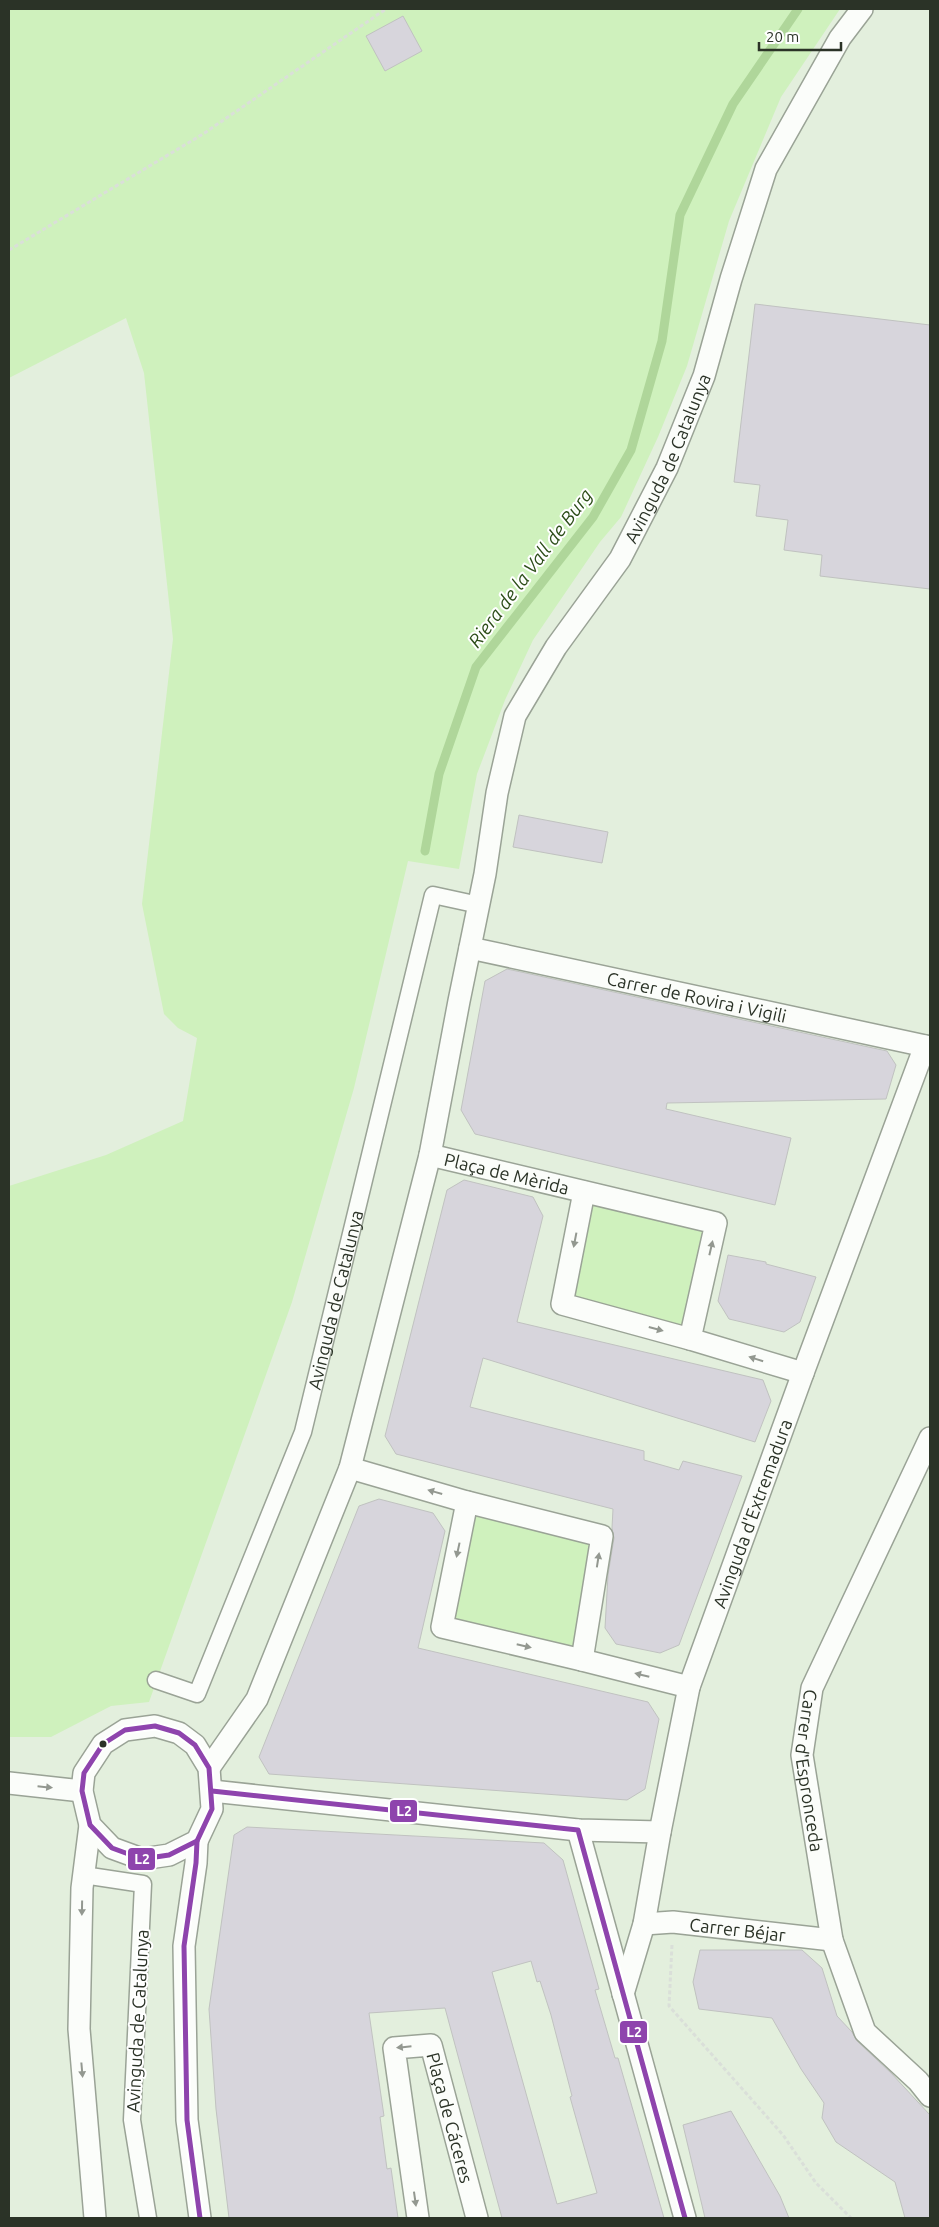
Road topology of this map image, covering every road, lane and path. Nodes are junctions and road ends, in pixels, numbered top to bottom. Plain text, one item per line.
1 (386, 9) edge
2 (862, 9) edge
3 (9, 250) edge
4 (479, 904) junction
5 (470, 948) junction
6 (928, 1047) edge
7 (430, 1155) junction
8 (584, 1192) junction
9 (690, 1339) junction
10 (803, 1373) junction
11 (930, 1438) edge
12 (350, 1468) junction
13 (468, 1502) junction
14 (582, 1660) junction
15 (156, 1680) dead end
16 (689, 1687) junction
17 (209, 1768) junction
18 (9, 1783) edge
19 (82, 1791) junction
20 (212, 1791) junction
21 (90, 1825) junction
22 (578, 1830) junction
23 (660, 1832) junction
24 (197, 1841) junction
25 (84, 1870) junction
26 (674, 1922) junction
27 (644, 1924) junction
28 (832, 1940) junction
29 (623, 1994) junction
30 (930, 2096) edge
31 (94, 2218) edge
32 (148, 2218) edge
33 (200, 2218) edge
34 (418, 2218) edge
35 (478, 2218) edge
36 (685, 2218) edge
37 (851, 2218) edge

1 - 3 path
2 - 4 street, Avinguda de Catalunya
4 - 5 street, Avinguda de Catalunya
4 - 15 street, Avinguda de Catalunya
5 - 6 street, Carrer de Rovira i Vigili
5 - 7 street, Avinguda de Catalunya
6 - 10 street, Avinguda d'Extremadura
7 - 8 street, Plaça de Mèrida
7 - 12 street, Avinguda de Catalunya
8 -> 9 street, Plaça de Mèrida
9 -> 8 street, Plaça de Mèrida
10 -> 9 street, Plaça de Mèrida
10 - 16 street, Avinguda d'Extremadura
11 - 28 street, Carrer d'Espronceda
13 -> 12 street
12 - 17 street, Avinguda de Catalunya
14 -> 13 street
13 -> 14 street
16 -> 14 street
16 - 23 street, Avinguda d'Extremadura
17 - 19 street
17 - 20 street
18 -> 19 street
19 - 21 street
20 - 22 street
20 - 24 street
21 - 24 street
21 - 25 street
22 - 23 street
22 - 29 street
23 - 27 street, Avinguda d'Extremadura
24 - 33 street
25 -> 31 street
25 - 32 street, Avinguda de Catalunya
26 - 27 street, Carrer Béjar
26 - 28 street, Carrer Béjar
26 - 37 path
27 - 29 street, Avinguda d'Extremadura
28 - 30 street, Carrer d'Espronceda
29 - 36 street
35 -> 34 street, Plaça de Cáceres

